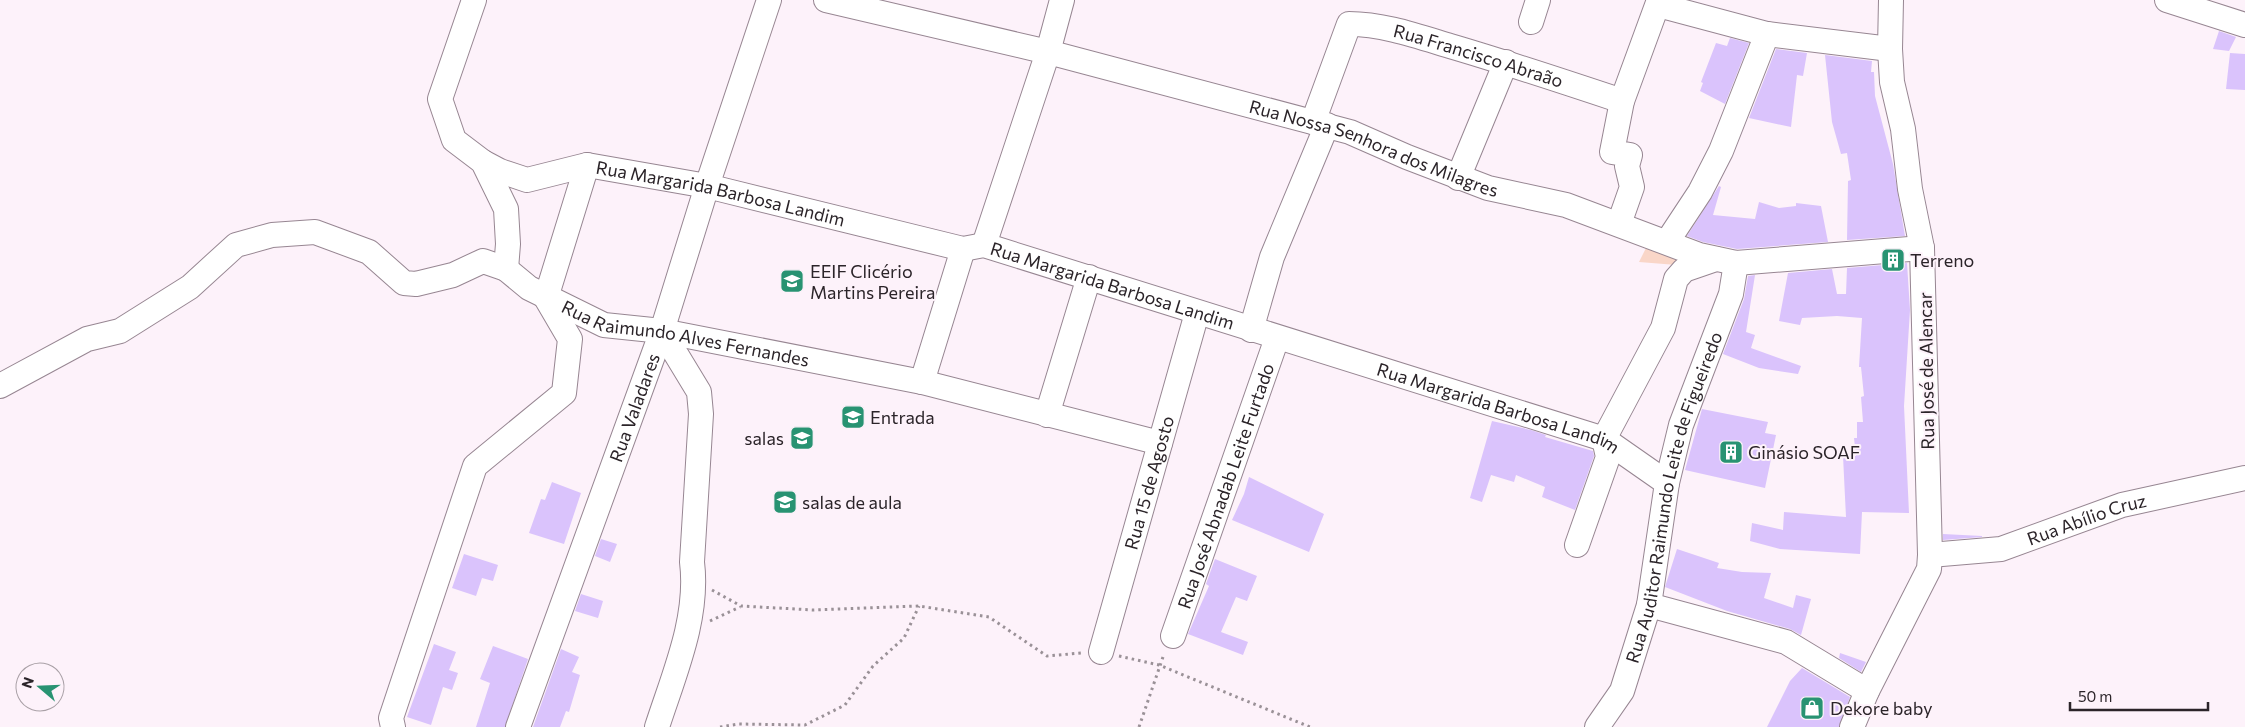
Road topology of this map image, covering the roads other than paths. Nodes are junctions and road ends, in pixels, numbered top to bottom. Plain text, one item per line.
1 (474, 0) edge
2 (770, 0) edge
3 (826, 0) edge
4 (1062, 0) edge
5 (1891, 0) edge
6 (2167, 0) edge
7 (1659, 2) edge
8 (2245, 25) edge
9 (1767, 34) junction
10 (1890, 49) junction
11 (1048, 52) junction
12 (1506, 62) junction
13 (1622, 101) junction
14 (1320, 124) junction
15 (483, 162) junction
16 (587, 164) junction
17 (1458, 178) junction
18 (707, 186) junction
19 (1620, 224) junction
20 (1667, 242) junction
21 (974, 247) junction
22 (1922, 248) junction
23 (1726, 261) junction
24 (506, 269) junction
25 (1089, 277) junction
26 (546, 298) junction
27 (1197, 313) junction
28 (1251, 330) junction
29 (662, 331) junction
30 (1277, 338) junction
31 (922, 382) junction
32 (0, 386) edge
33 (1048, 414) junction
34 (1604, 439) junction
35 (1160, 443) junction
36 (2245, 478) edge
37 (1667, 483) junction
38 (1577, 545) dead end
39 (1930, 556) junction
40 (1649, 605) junction
41 (1173, 636) road end
42 (1101, 652) road end
43 (1867, 691) junction
44 (393, 727) edge
45 (518, 727) edge
46 (657, 727) edge
47 (1598, 727) edge
48 (1852, 727) edge

1 - 15 street, Rua Margarida Barbosa Landim
2 - 18 street, Rua Valadares
3 - 11 street, Rua Nossa Senhora dos Milagres
4 - 11 street
5 - 10 street, Rua José de Alencar
6 - 8 street
7 - 9 street
7 - 13 street
9 - 10 street
9 - 20 street
10 - 22 street, Rua José de Alencar
11 - 14 street, Rua Nossa Senhora dos Milagres
11 - 21 street
12 - 13 street, Rua Francisco Abraão
12 - 14 street, Rua Francisco Abraão
12 - 17 street
13 - 19 street
14 - 17 street, Rua Nossa Senhora dos Milagres
14 - 28 street
15 - 16 street, Rua Margarida Barbosa Landim
15 - 24 street
16 - 18 street, Rua Margarida Barbosa Landim
16 - 26 street
17 - 19 street, Rua Nossa Senhora dos Milagres
18 - 21 street, Rua Margarida Barbosa Landim
18 - 29 street, Rua Valadares
19 - 20 street, Rua Nossa Senhora dos Milagres
20 - 23 street, Rua Nossa Senhora dos Milagres
21 - 25 street, Rua Margarida Barbosa Landim
21 - 31 street
22 - 23 street, Rua Nossa Senhora dos Milagres
22 - 39 street, Rua José de Alencar
23 - 34 street
23 - 37 street, Rua Auditor Raimundo Leite de Figueiredo
24 - 26 street, Rua Raimundo Alves Fernandes
24 - 32 street, Rua Raimundo Alves Fernandes
25 - 27 street, Rua Margarida Barbosa Landim
25 - 33 street
26 - 29 street, Rua Raimundo Alves Fernandes
26 - 44 street
27 - 28 street, Rua Margarida Barbosa Landim
27 - 35 street, Rua 15 de Agosto
28 - 30 street, Rua Margarida Barbosa Landim
29 - 31 street, Rua Raimundo Alves Fernandes
29 - 45 street, Rua Valadares
29 - 46 street
30 - 34 street, Rua Margarida Barbosa Landim
30 - 41 street, Rua José Abnadab Leite Furtado
31 - 33 street, Rua Raimundo Alves Fernandes
33 - 35 street, Rua Raimundo Alves Fernandes
34 - 37 street, Rua Margarida Barbosa Landim
34 - 38 street
35 - 42 street, Rua 15 de Agosto
36 - 39 street, Rua Abílio Cruz
37 - 40 street, Rua Auditor Raimundo Leite de Figueiredo
39 - 43 street, Rua José de Alencar
40 - 43 street
40 - 47 street, Rua Auditor Raimundo Leite de Figueiredo
43 - 48 street, Rua José de Alencar

